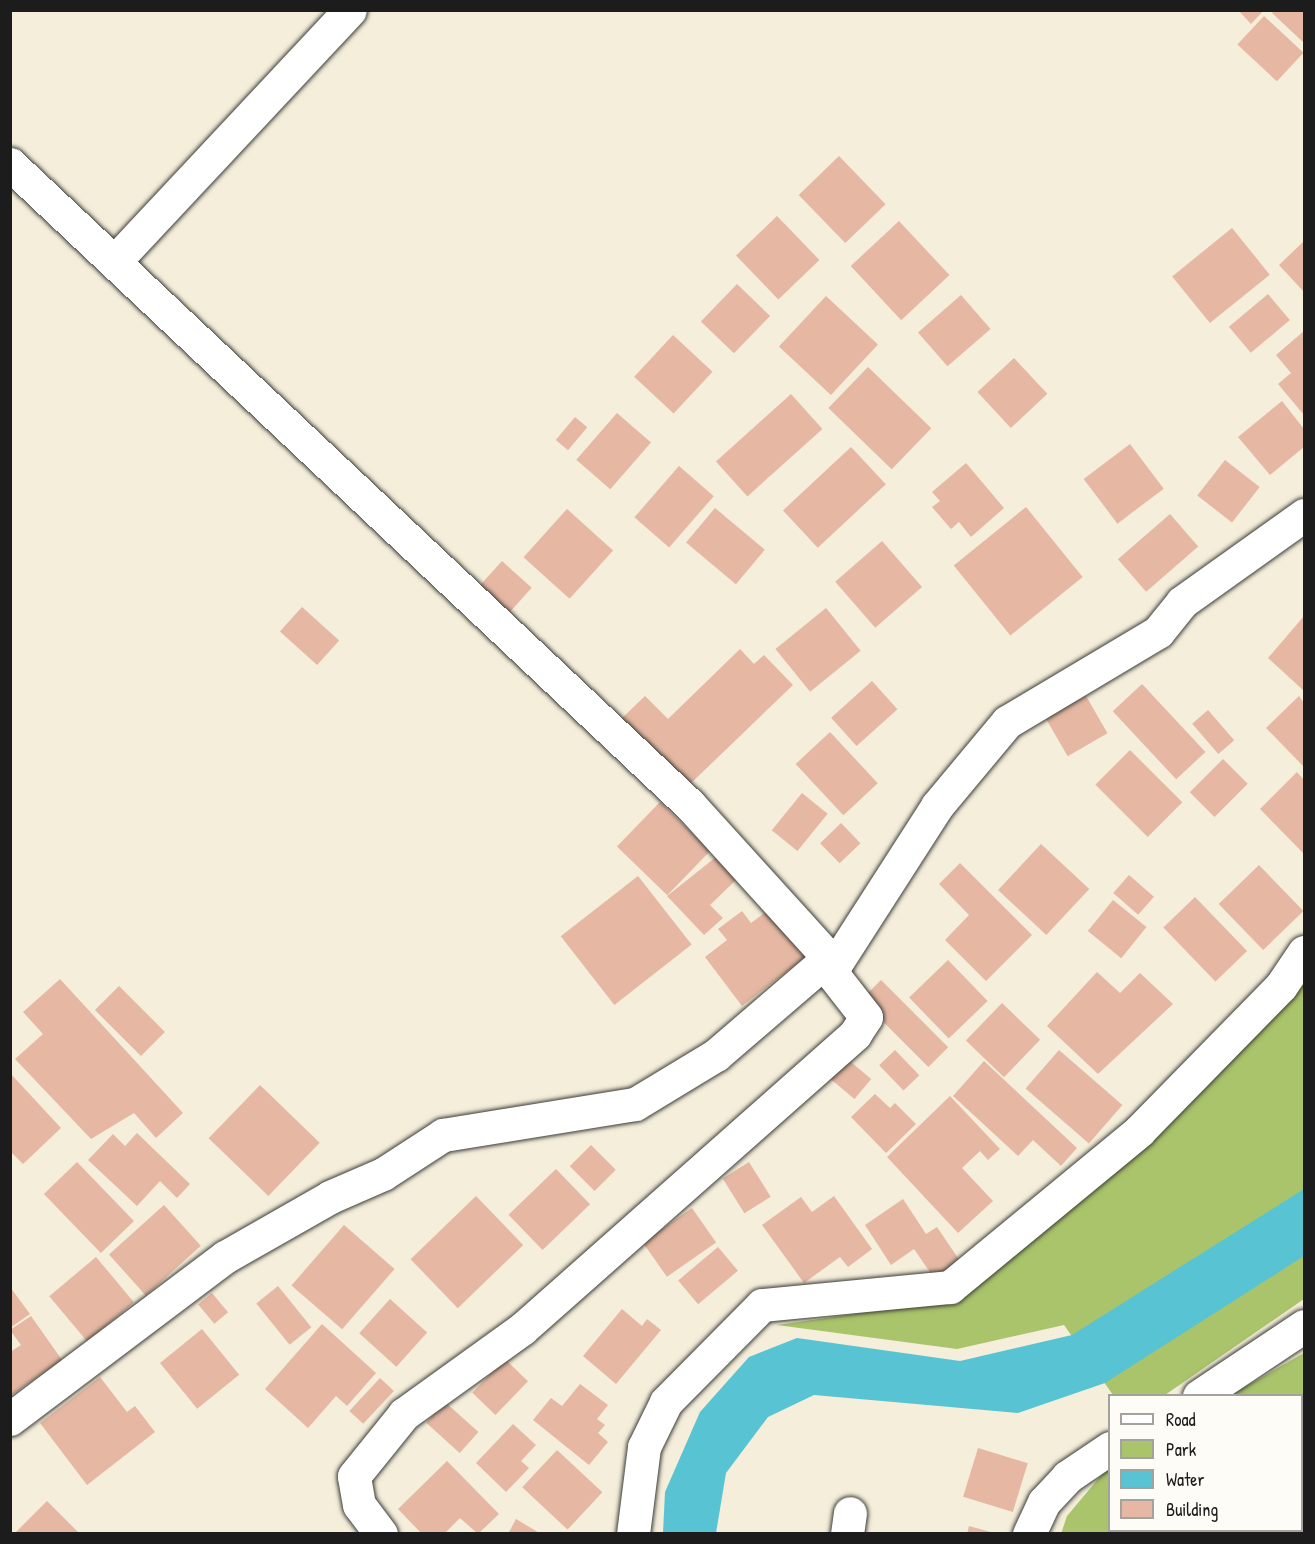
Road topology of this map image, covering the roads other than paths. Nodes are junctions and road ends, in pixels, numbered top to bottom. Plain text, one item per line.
1 (350, 10) edge
2 (10, 164) edge
3 (116, 260) junction
4 (1305, 515) edge
5 (1305, 952) edge
6 (832, 961) junction
7 (1305, 1326) edge
8 (1201, 1394) edge
9 (10, 1419) edge
10 (1108, 1449) edge
11 (381, 1533) edge
12 (633, 1533) edge
13 (1029, 1533) edge

1 - 3 street
2 - 3 street
3 - 6 street
4 - 6 street
5 - 12 street
6 - 9 street
6 - 11 street
7 - 8 street
10 - 13 street

